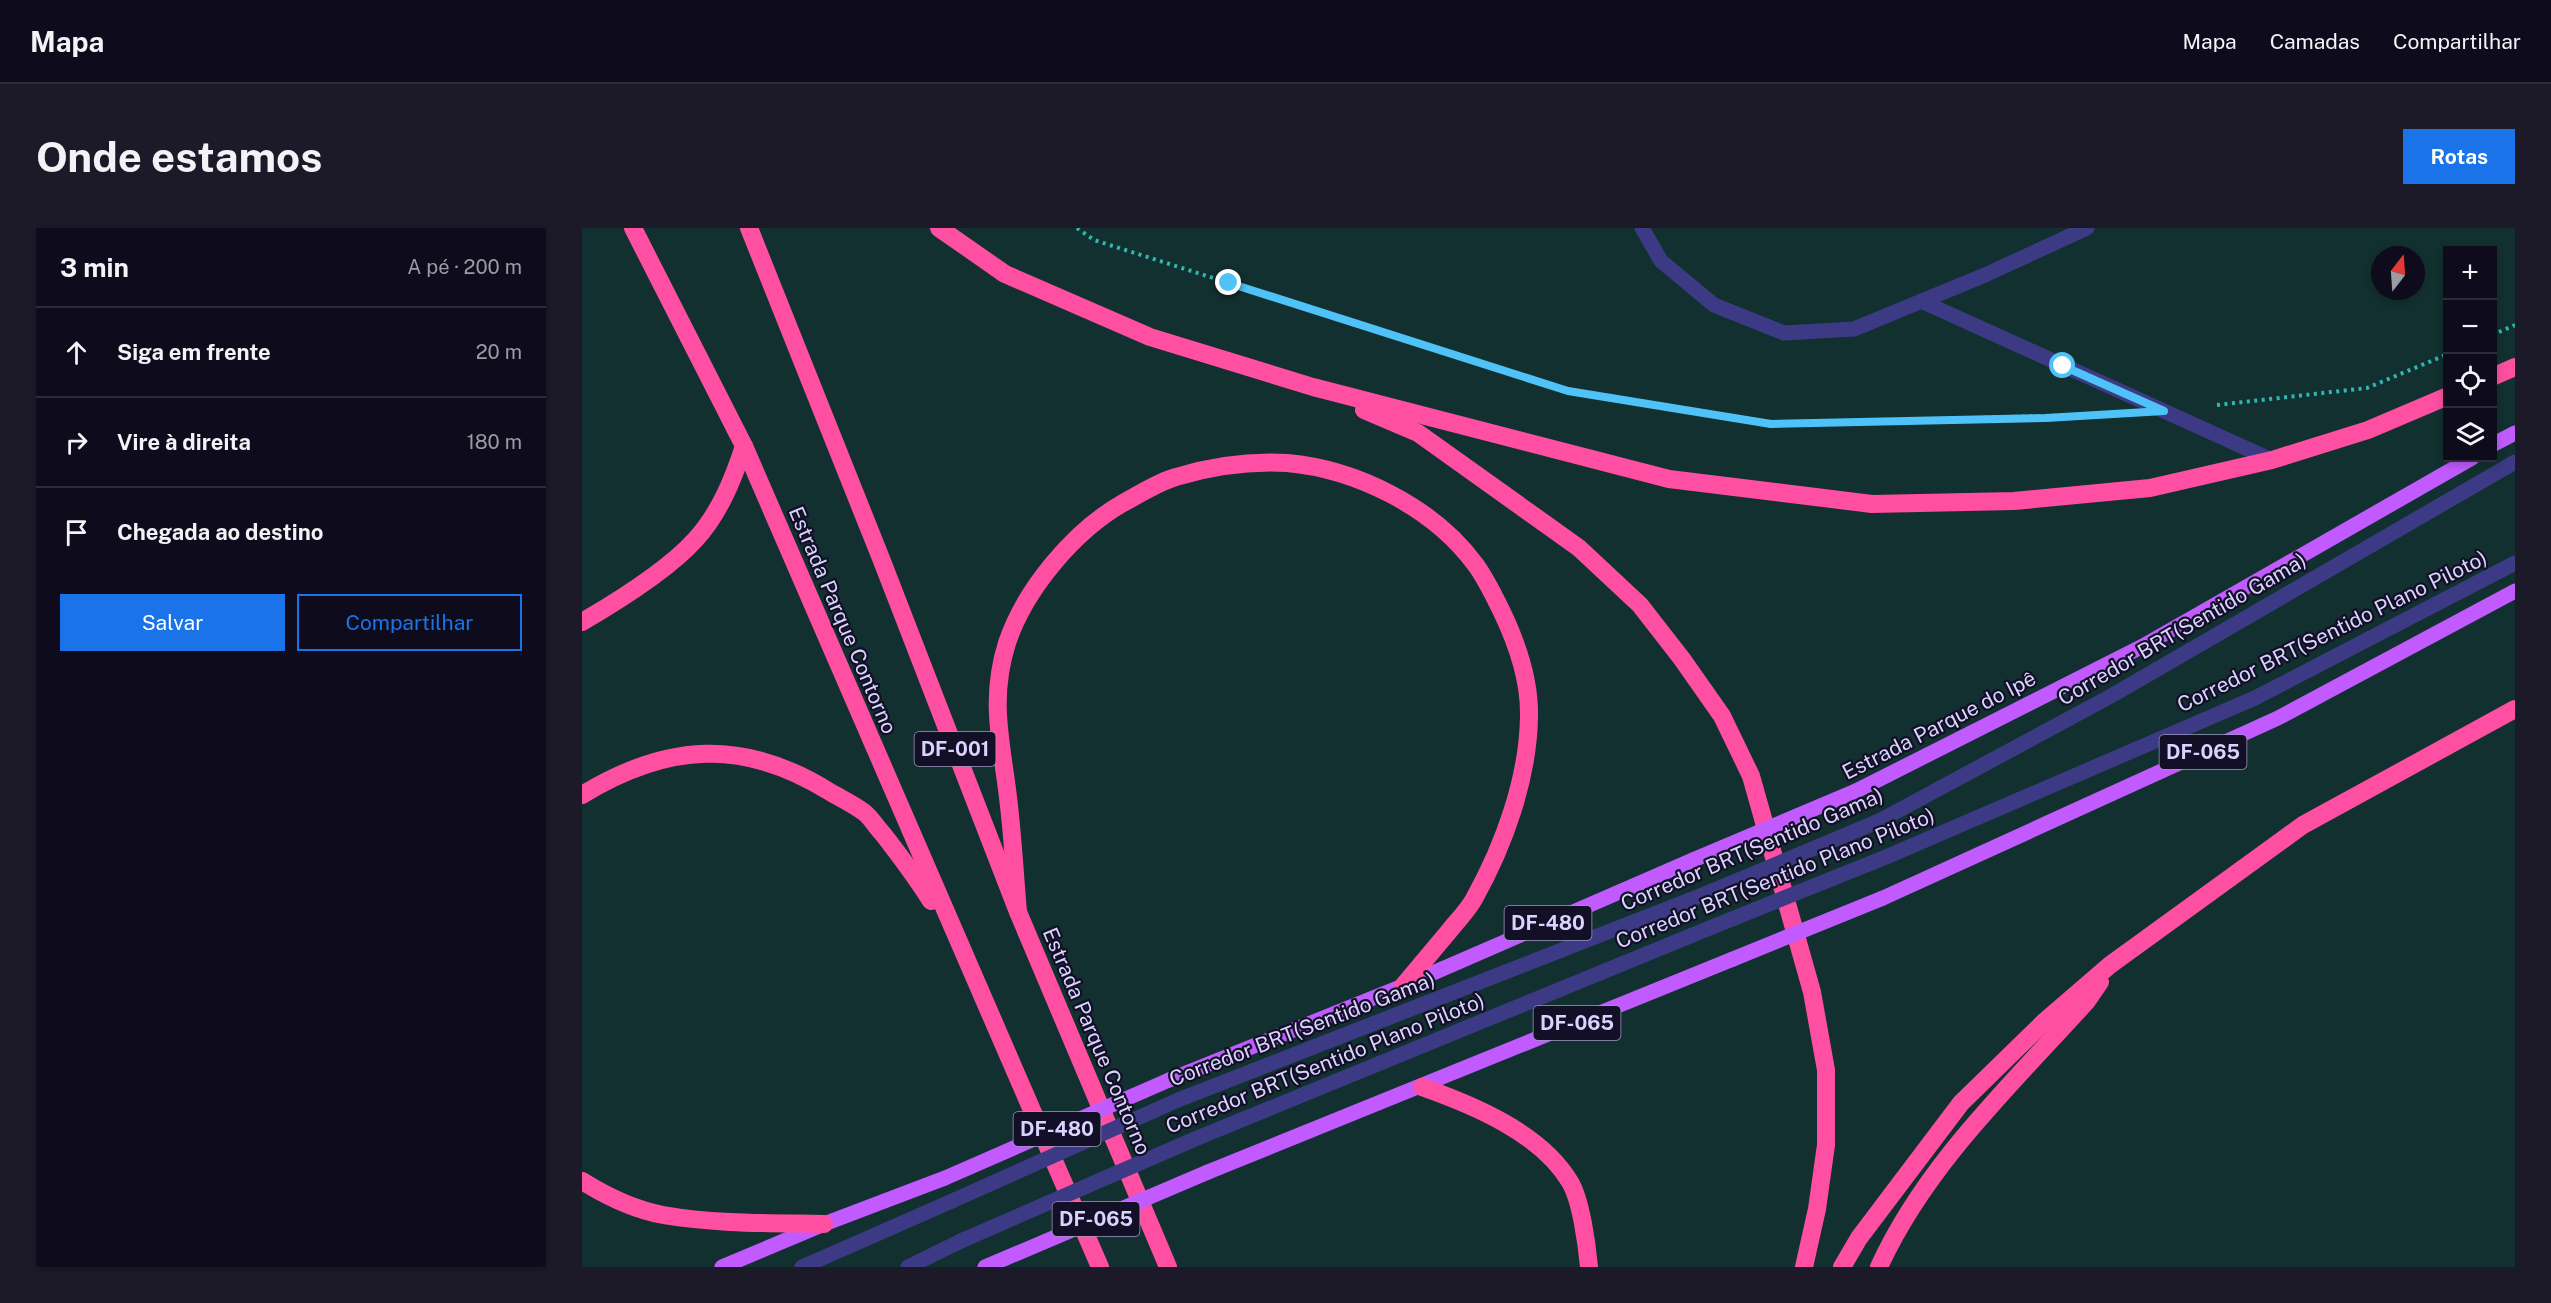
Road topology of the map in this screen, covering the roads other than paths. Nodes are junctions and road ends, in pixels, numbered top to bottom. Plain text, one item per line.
1 (633, 228) edge
2 (749, 228) edge
3 (939, 228) edge
4 (1642, 228) edge
5 (2087, 228) edge
6 (1921, 301) junction
7 (2515, 367) edge
8 (2497, 375) edge
9 (1313, 387) junction
10 (2443, 398) edge
11 (2515, 433) edge
12 (2497, 444) edge
13 (744, 446) junction
14 (2271, 460) junction
15 (2465, 462) edge
16 (2515, 462) edge
17 (2515, 563) edge
18 (2515, 591) edge
19 (582, 622) edge
20 (2515, 709) edge
21 (582, 795) edge
22 (1018, 912) junction
23 (960, 948) junction
24 (2110, 965) junction
25 (1403, 986) junction
26 (1422, 1087) junction
27 (582, 1181) edge
28 (824, 1224) junction
29 (722, 1267) edge
30 (802, 1267) edge
31 (908, 1267) edge
32 (985, 1267) edge
33 (1100, 1267) edge
34 (1168, 1267) edge
35 (1589, 1267) edge
36 (1804, 1267) edge
37 (1842, 1267) edge
38 (1879, 1267) edge

1 - 13 highway, Estrada Parque Contorno / DF-001
2 - 22 highway, Estrada Parque Contorno / DF-001
3 - 9 highway
4 - 6 street
5 - 6 street
6 - 14 street
7 - 8 highway
9 - 14 highway
9 - 36 highway
10 - 14 highway
11 - 12 main road
13 - 19 highway
13 - 23 highway, Estrada Parque Contorno / DF-001
15 - 25 main road, Estrada Parque do Ipê / DF-480, bridge
16 - 30 street, Corredor BRT(Sentido Gama), bridge
17 - 31 street, Corredor BRT(Sentido Plano Piloto), bridge
18 - 26 main road, DF-065, bridge
20 - 24 highway
21 - 23 highway
22 - 25 highway
22 - 34 highway, Estrada Parque Contorno / DF-001
23 - 33 highway, Estrada Parque Contorno / DF-001
24 - 37 highway
24 - 38 highway
25 - 28 main road, DF-480, bridge
26 - 32 main road, DF-065, bridge
26 - 35 highway
27 - 28 highway
28 - 29 main road, DF-480

